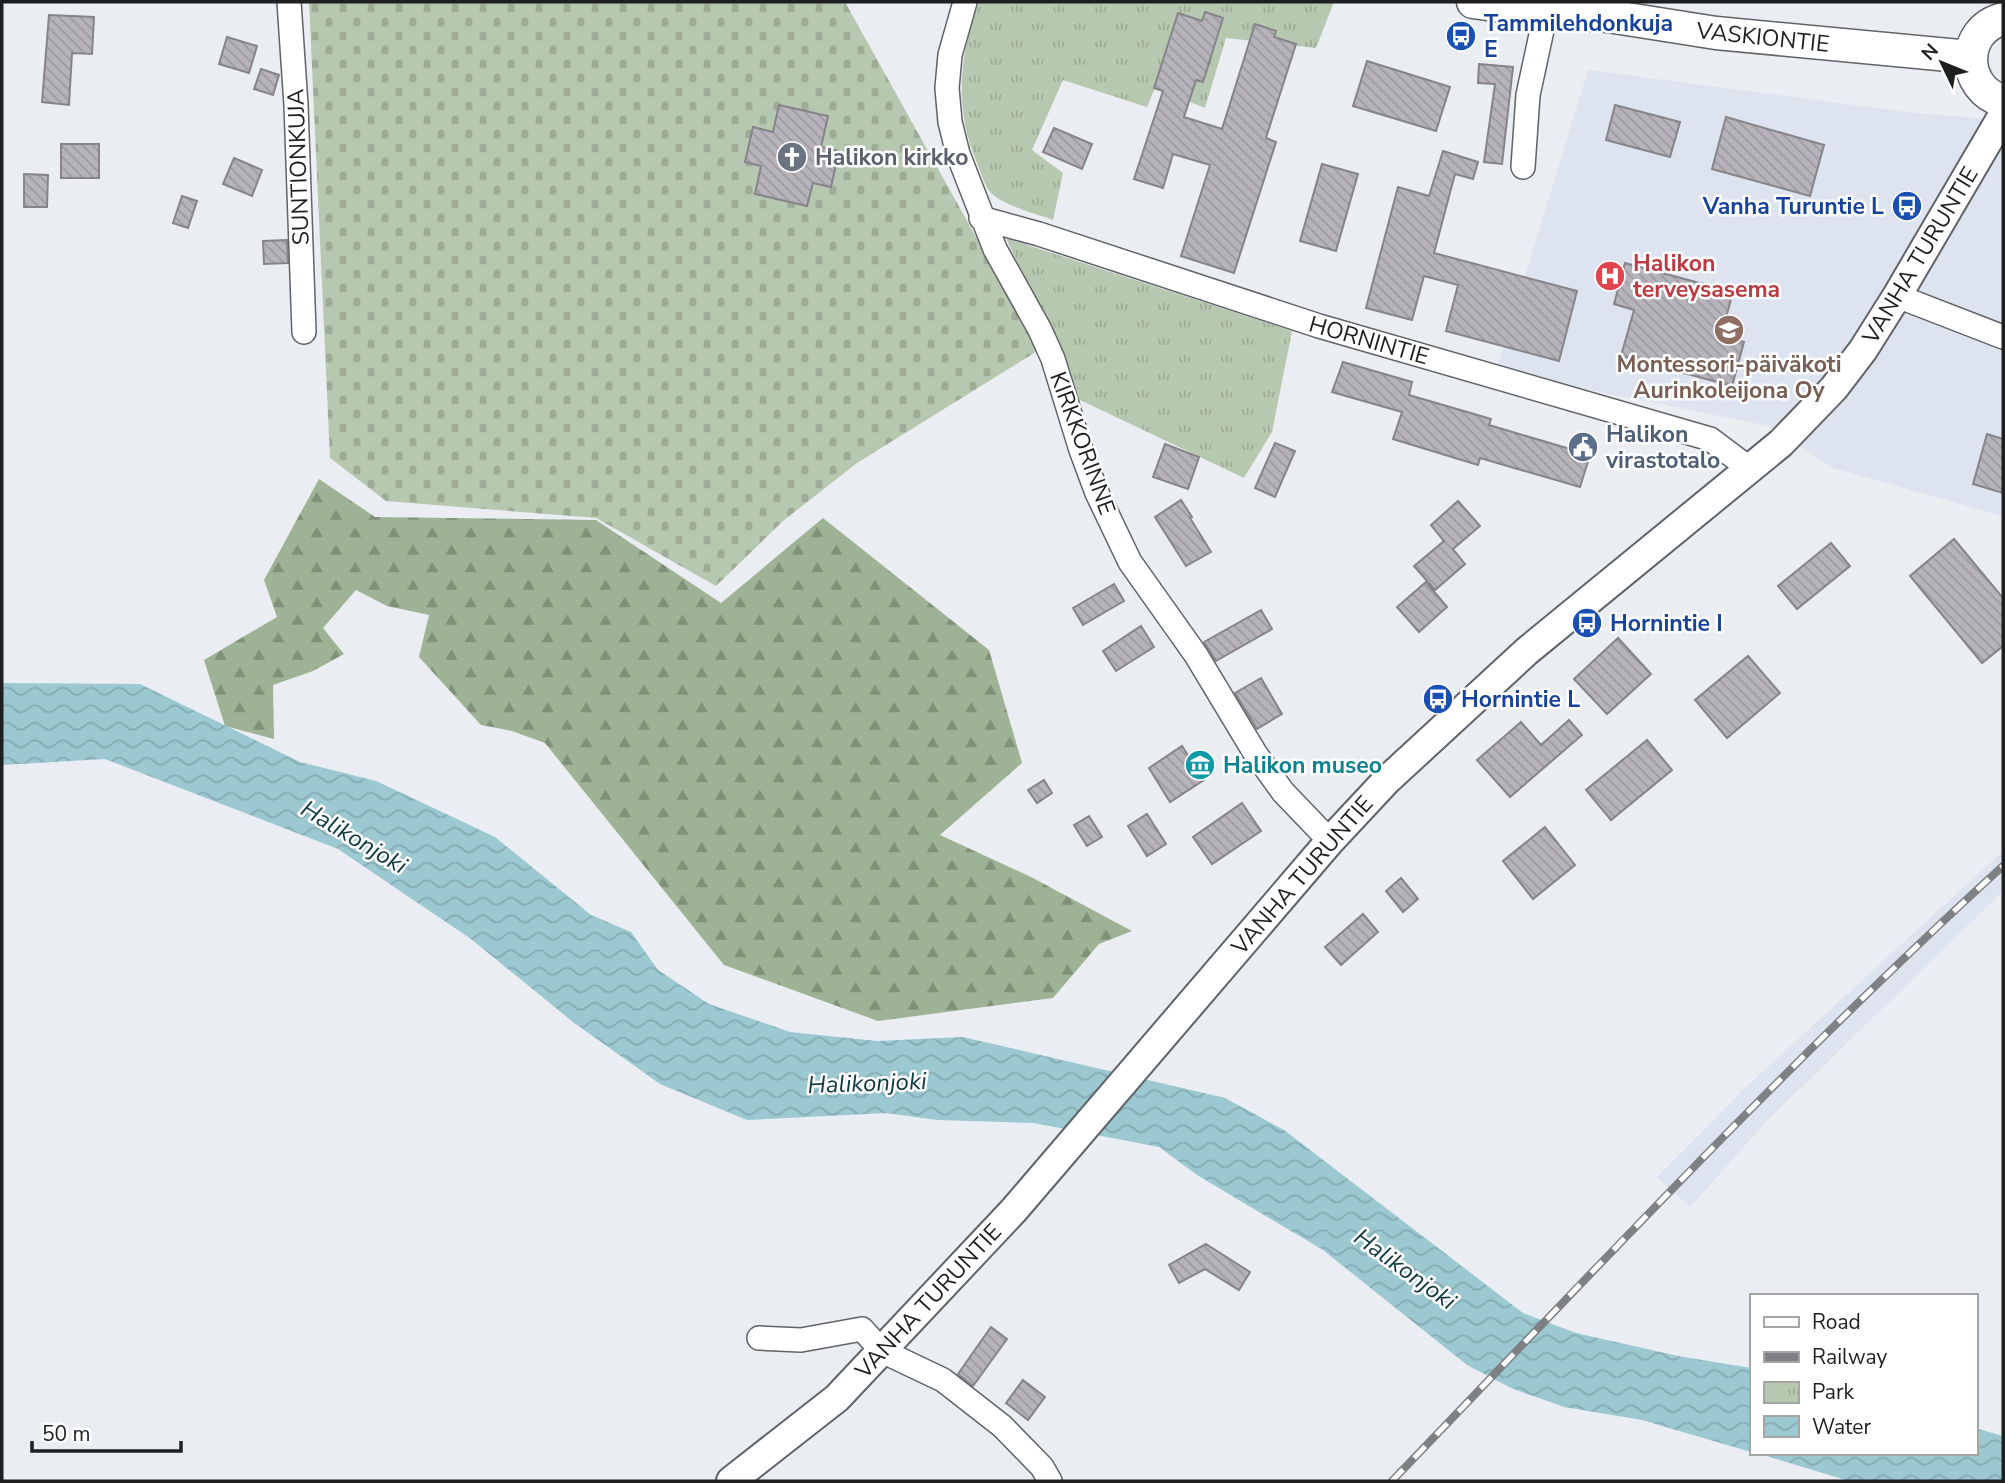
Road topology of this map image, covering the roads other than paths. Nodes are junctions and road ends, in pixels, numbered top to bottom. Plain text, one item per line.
1 (289, 2) edge
2 (965, 2) edge
3 (1473, 2) edge
4 (1546, 7) edge
5 (2003, 19) edge
6 (1970, 57) junction
7 (2003, 101) edge
8 (2003, 115) edge
9 (1523, 167) dead end
10 (981, 218) junction
11 (1897, 296) junction
12 (304, 332) dead end
13 (2003, 337) edge
14 (1750, 470) junction
15 (1330, 841) junction
16 (759, 1338) dead end
17 (882, 1350) junction
18 (731, 1481) edge
19 (1050, 1481) edge

1 - 12 street, SUNTIONKUJA
2 - 10 street, KIRKKORINNE
3 - 4 main road, VASKIONTIE
4 - 6 main road, VASKIONTIE
4 - 9 street
5 - 6 main road
6 - 7 main road
8 - 11 street, VANHA TURUNTIE
10 - 14 street, HORNINTIE
10 - 15 street, KIRKKORINNE
11 - 13 street
11 - 14 street, VANHA TURUNTIE
14 - 15 street, VANHA TURUNTIE
15 - 17 street, VANHA TURUNTIE
16 - 17 street
17 - 18 street, VANHA TURUNTIE
17 - 19 street

